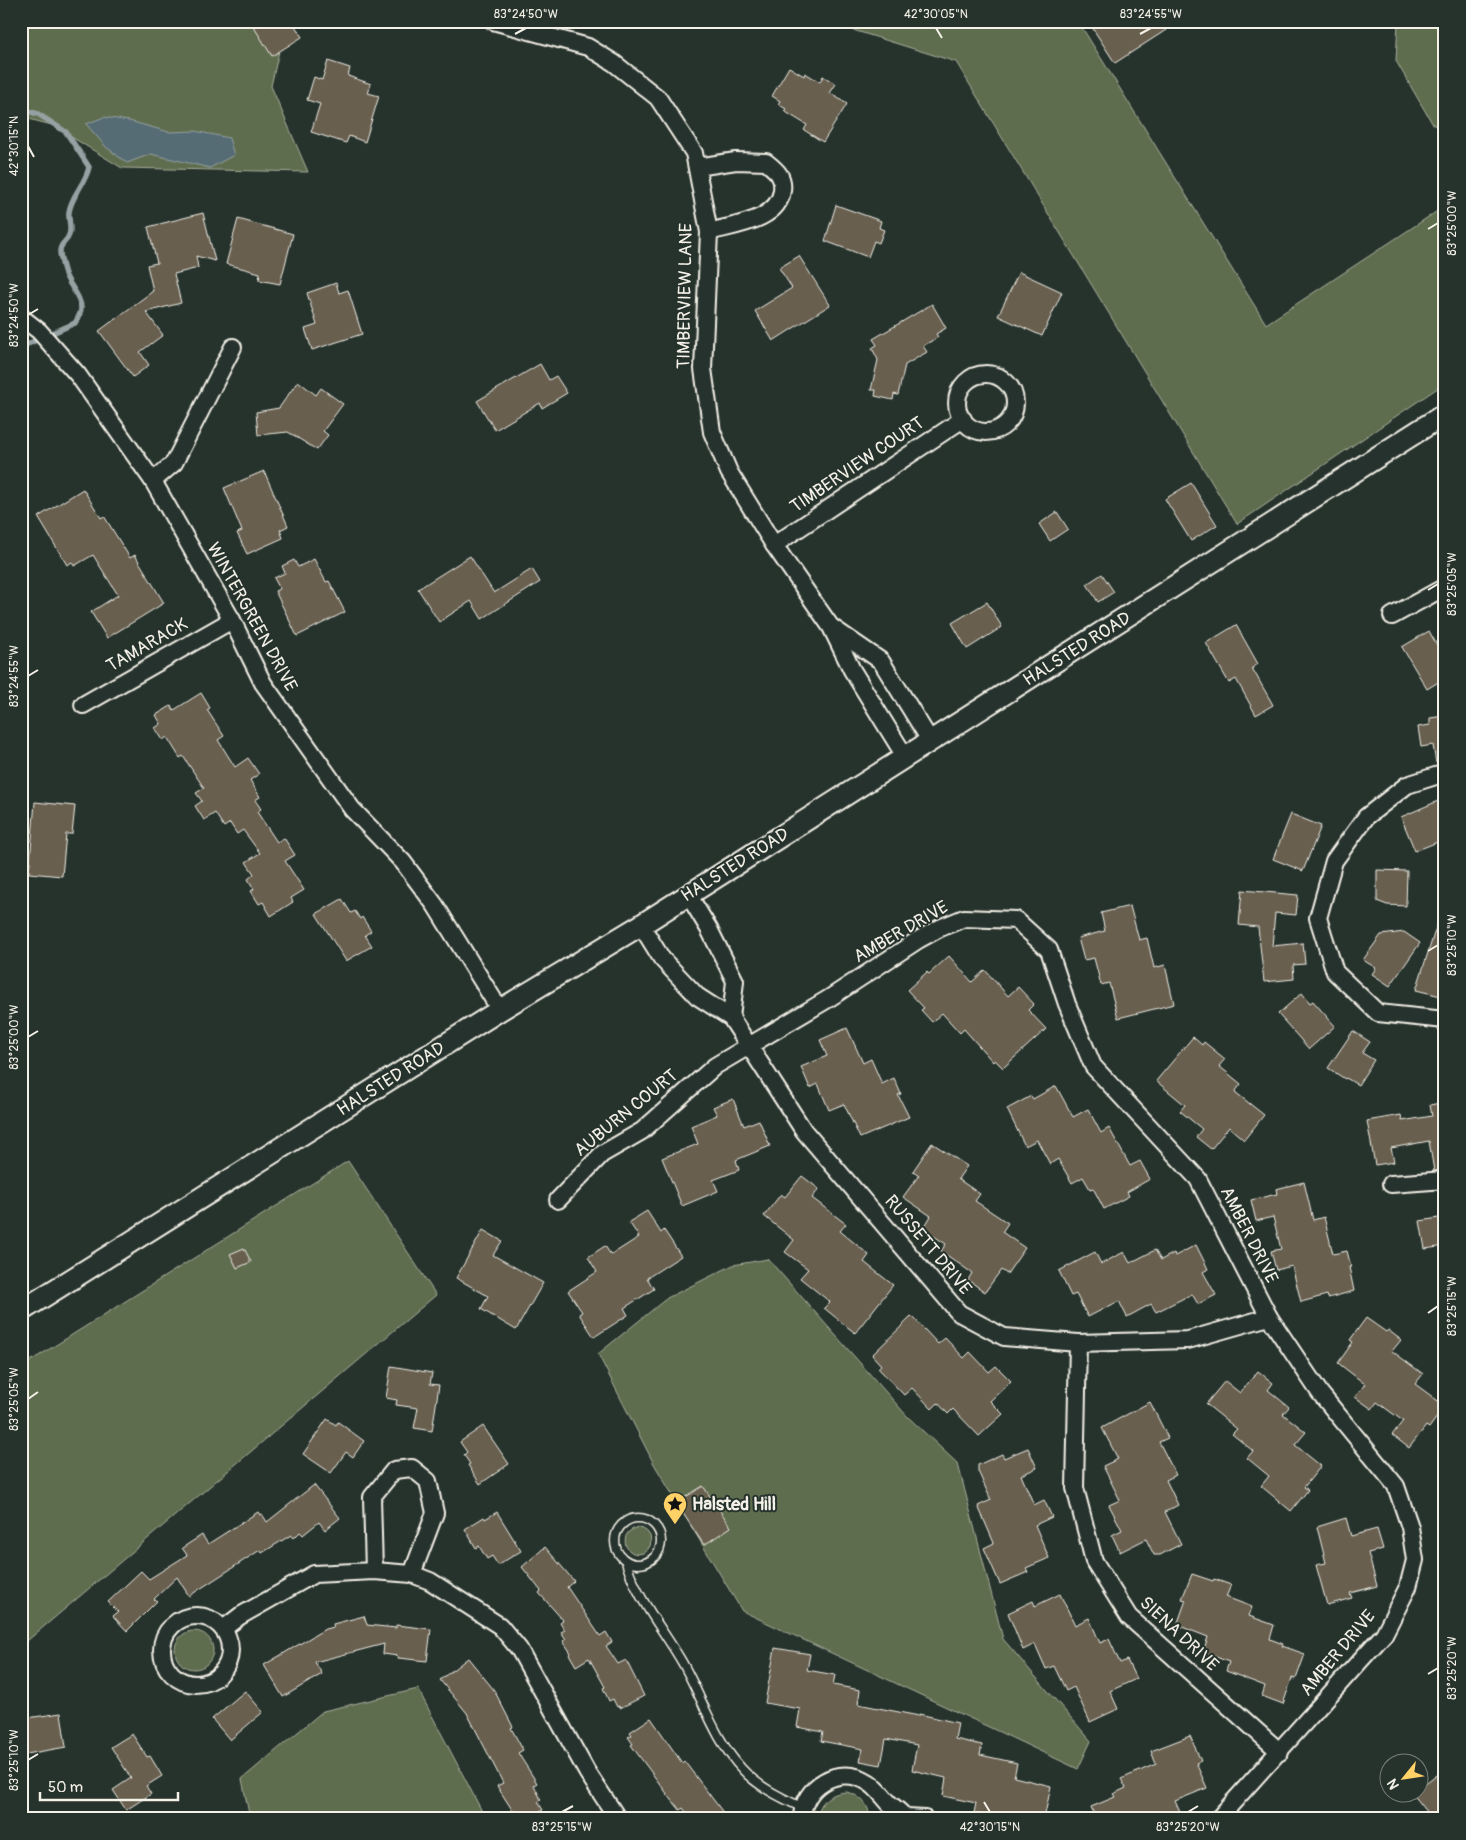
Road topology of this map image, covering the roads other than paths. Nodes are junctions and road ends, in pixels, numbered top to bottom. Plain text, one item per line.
1 (493, 21) edge
2 (697, 167) junction
3 (709, 232) junction
4 (21, 317) edge
5 (233, 348) dead end
6 (1445, 414) edge
7 (963, 419) dead end
8 (153, 480) junction
9 (774, 544) junction
10 (1445, 587) edge
11 (1392, 616) dead end
12 (232, 620) junction
13 (831, 627) junction
14 (83, 705) dead end
15 (931, 742) junction
16 (906, 758) junction
17 (1445, 773) edge
18 (688, 894) junction
19 (640, 925) junction
20 (500, 1010) junction
21 (731, 1018) junction
22 (1445, 1020) edge
23 (749, 1046) junction
24 (1445, 1180) edge
25 (1391, 1184) dead end
26 (558, 1200) dead end
27 (21, 1311) edge
28 (1269, 1317) junction
29 (1078, 1343) junction
30 (626, 1562) junction
31 (374, 1571) junction
32 (412, 1574) junction
33 (223, 1629) junction
34 (1280, 1752) junction
35 (802, 1814) edge
36 (906, 1818) edge
37 (618, 1819) edge
38 (926, 1819) edge
39 (1218, 1819) edge

1 - 2 street, TIMBERVIEW LANE
2 - 3 street, TIMBERVIEW LANE
2 - 3 street
3 - 9 street, TIMBERVIEW LANE
4 - 8 street, WINTERGREEN DRIVE
5 - 8 street
6 - 15 street, HALSTED ROAD
7 - 9 street, TIMBERVIEW COURT
8 - 12 street, WINTERGREEN DRIVE
9 - 13 street, TIMBERVIEW LANE
10 - 11 street
12 - 14 street, TAMARACK
12 - 20 street, WINTERGREEN DRIVE
13 - 15 street, TIMBERVIEW LANE
13 - 16 street, TIMBERVIEW LANE
15 - 16 street, HALSTED ROAD
16 - 18 street, HALSTED ROAD
17 - 22 street
18 - 19 street, HALSTED ROAD
18 - 21 street
19 - 20 street, HALSTED ROAD
19 - 21 street, RUSSETT DRIVE
20 - 27 street, HALSTED ROAD
21 - 23 street, RUSSETT DRIVE
23 - 26 street, AUBURN COURT
23 - 28 street, AMBER DRIVE
23 - 29 street, RUSSETT DRIVE
24 - 25 street
28 - 29 street, RUSSETT DRIVE
28 - 34 street, AMBER DRIVE
29 - 34 street, SIENA DRIVE
30 - 30 lane
30 - 35 lane
31 - 32 street
31 - 32 street
31 - 33 street
32 - 37 street
33 - 33 street
34 - 39 street, AMBER DRIVE
35 - 36 street
36 - 38 street

